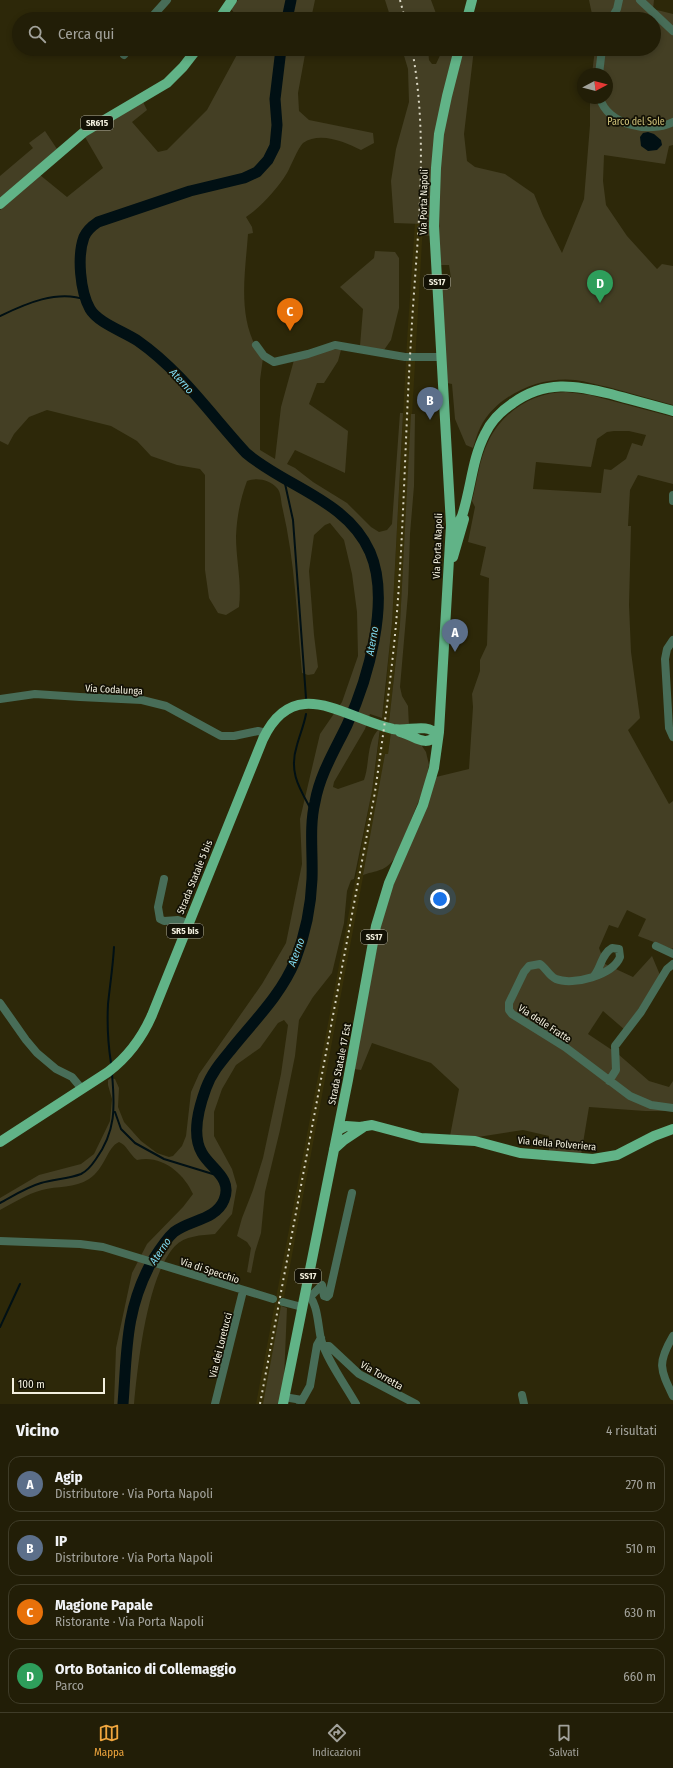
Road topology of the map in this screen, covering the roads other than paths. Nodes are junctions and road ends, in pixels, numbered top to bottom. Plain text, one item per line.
1 (167, 0) edge
2 (232, 0) edge
3 (472, 0) edge
4 (619, 0) edge
5 (640, 0) edge
6 (156, 12) edge
7 (224, 12) edge
8 (469, 12) edge
9 (615, 12) edge
10 (652, 12) edge
11 (661, 20) edge
12 (673, 32) edge
13 (192, 56) edge
14 (457, 56) edge
15 (601, 56) edge
16 (600, 68) edge
17 (602, 104) edge
18 (673, 122) edge
19 (0, 204) edge
20 (256, 345) dead end
21 (442, 357) junction
22 (673, 411) edge
23 (673, 495) edge
24 (673, 501) edge
25 (457, 523) junction
26 (449, 564) junction
27 (673, 640) edge
28 (0, 699) edge
29 (440, 706) junction
30 (365, 720) junction
31 (420, 728) junction
32 (266, 733) junction
33 (438, 735) junction
34 (673, 738) edge
35 (418, 739) junction
36 (434, 768) junction
37 (164, 878) dead end
38 (188, 922) junction
39 (656, 946) dead end
40 (673, 954) edge
41 (673, 964) edge
42 (593, 977) dead end
43 (0, 1003) edge
44 (609, 1081) junction
45 (82, 1089) junction
46 (673, 1108) edge
47 (341, 1114) junction
48 (673, 1129) edge
49 (338, 1130) junction
50 (351, 1131) junction
51 (0, 1142) edge
52 (334, 1149) junction
53 (352, 1193) dead end
54 (0, 1241) edge
55 (243, 1291) junction
56 (307, 1295) junction
57 (272, 1299) dead end
58 (283, 1302) dead end
59 (302, 1308) junction
60 (673, 1336) edge
61 (321, 1338) junction
62 (324, 1346) junction
63 (522, 1394) dead end
64 (673, 1396) edge
65 (283, 1400) edge
66 (301, 1402) edge
67 (215, 1404) edge
68 (356, 1404) edge
69 (416, 1404) edge
70 (524, 1404) edge

1 - 6 street
2 - 7 main road
3 - 8 main road
4 - 9 street
5 - 10 street
11 - 12 street
13 - 19 main road, SR615
14 - 21 main road, Via Porta Napoli / SS17
15 - 16 street
17 - 18 street
20 - 21 street
21 - 25 main road, Via Porta Napoli / SS17
22 - 25 main road
23 - 24 street
25 - 26 main road
25 - 26 main road, Via Porta Napoli / SS17
26 - 29 main road, Via Porta Napoli / SS17
27 - 34 street
28 - 32 street, Via Codalunga
29 - 31 main road
29 - 33 main road, Via Porta Napoli / SS17
30 - 31 main road, Strada Statale 5 bis / SR5 bis
30 - 32 main road, Strada Statale 5 bis / SR5 bis
30 - 35 main road, Strada Statale 5 bis / SR5 bis
31 - 33 main road, Strada Statale 5 bis / SR5 bis
32 - 38 main road, Strada Statale 5 bis / SR5 bis
33 - 35 main road, Strada Statale 5 bis / SR5 bis
33 - 36 main road, Strada Statale 17 Est / SS17
35 - 36 main road
36 - 47 main road, Strada Statale 17 Est / SS17
37 - 38 street
38 - 45 main road, Strada Statale 5 bis / SR5 bis
39 - 40 street
41 - 44 street
42 - 44 street, Via delle Fratte
43 - 45 street
44 - 46 street, Via delle Fratte
45 - 51 main road, Strada Statale 5 bis / SR5 bis
47 - 49 main road, Strada Statale 17 Est / SS17
47 - 50 main road
48 - 50 main road, Via della Polveriera
49 - 50 main road, Via della Polveriera
49 - 52 main road, Strada Statale 17 Est / SS17
50 - 52 main road
52 - 56 main road, Strada Statale 17 Est / SS17
53 - 56 street
54 - 55 street, Via di Specchio
55 - 57 street, Via di Specchio
55 - 67 street, Via dei Loretucci
56 - 59 main road, Strada Statale 17 Est / SS17
56 - 61 street
58 - 59 street
59 - 65 main road, Strada Statale 17 Est / SS17
60 - 64 street
61 - 62 street
61 - 66 street
62 - 68 street
62 - 69 street, Via Torretta
63 - 70 street
65 - 66 street

